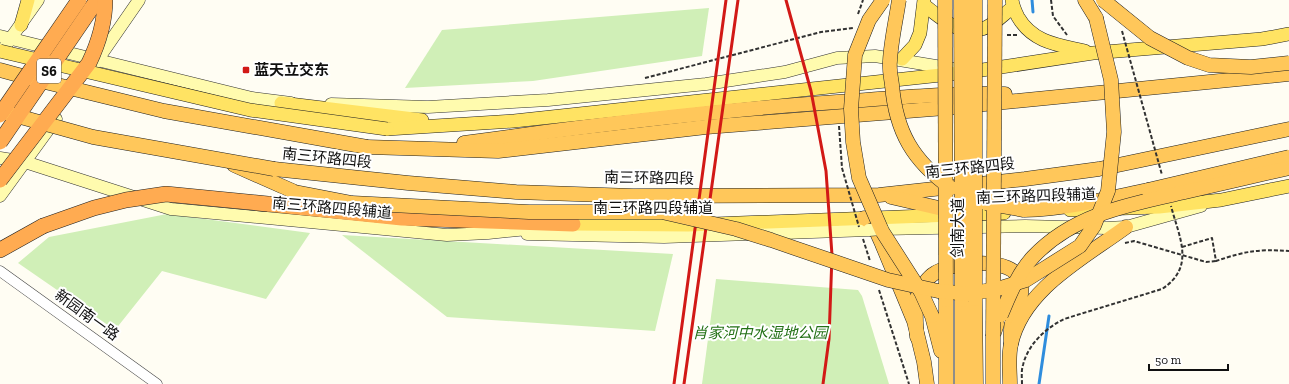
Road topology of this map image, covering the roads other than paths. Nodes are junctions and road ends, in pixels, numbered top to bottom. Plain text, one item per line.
1 (28, 0) edge
2 (38, 0) edge
3 (79, 0) edge
4 (97, 0) edge
5 (105, 0) edge
6 (139, 0) edge
7 (883, 0) edge
8 (899, 0) edge
9 (945, 0) edge
10 (961, 0) edge
11 (975, 0) edge
12 (995, 0) edge
13 (1085, 0) edge
14 (1103, 0) edge
15 (924, 3) edge
16 (1012, 3) edge
17 (21, 25) junction
18 (1289, 34) edge
19 (5, 37) edge
20 (0, 52) edge
21 (1093, 53) junction
22 (902, 59) junction
23 (98, 60) junction
24 (1289, 63) edge
25 (0, 70) edge
26 (969, 72) junction
27 (1289, 74) edge
28 (280, 103) junction
29 (3, 113) edge
30 (514, 121) junction
31 (1289, 129) edge
32 (0, 142) edge
33 (1289, 157) edge
34 (0, 158) edge
35 (25, 162) junction
36 (1289, 168) edge
37 (270, 174) junction
38 (0, 180) edge
39 (1289, 186) edge
40 (879, 195) junction
41 (0, 196) edge
42 (1221, 200) junction
43 (969, 214) junction
44 (572, 224) junction
45 (866, 224) junction
46 (1126, 227) junction
47 (488, 233) junction
48 (0, 250) edge
49 (0, 271) edge
50 (968, 300) junction
51 (993, 336) junction
52 (917, 337) junction
53 (1011, 344) junction
54 (156, 384) edge
55 (927, 384) edge
56 (946, 384) edge
57 (962, 384) edge
58 (976, 384) edge
59 (993, 384) edge
60 (1010, 384) edge

1 - 17 main road
2 - 17 main road
3 - 29 highway, S6, bridge
4 - 32 highway, S6, bridge
5 - 38 highway, bridge
6 - 23 main road
7 - 56 highway, bridge
8 - 33 highway, bridge
9 - 56 highway, bridge
10 - 50 highway, 剑南大道, bridge
11 - 50 highway, 剑南大道, bridge
12 - 51 highway, bridge
13 - 37 highway, bridge
14 - 24 highway, bridge
15 - 16 main road
15 - 22 main road
16 - 21 main road
17 - 19 main road
18 - 21 main road
19 - 20 main road
19 - 23 main road
20 - 30 main road, bridge
21 - 26 main road
22 - 26 main road
22 - 28 main road
23 - 28 main road
23 - 35 main road, S6
25 - 27 highway, 南三环路四段, bridge
26 - 30 main road
28 - 30 main road
29 - 37 highway, 南三环路四段, bridge
31 - 40 highway, 南三环路四段
34 - 35 main road, 南三环路四段辅道
35 - 41 main road, S6
35 - 47 main road, 南三环路四段辅道
36 - 51 highway, bridge
37 - 40 highway, 南三环路四段
39 - 42 main road, 南三环路四段辅道
40 - 43 highway
42 - 43 main road, 南三环路四段辅道
42 - 46 main road
43 - 45 main road, 南三环路四段辅道
44 - 45 main road, 南三环路四段辅道
44 - 47 main road, 南三环路四段辅道
44 - 48 highway, bridge
45 - 46 main road, bridge
45 - 47 main road
45 - 52 highway
46 - 53 highway
49 - 54 street, 新园南一路
50 - 57 highway, 剑南大道
50 - 58 highway, 剑南大道
51 - 59 highway
52 - 53 highway
52 - 55 highway
53 - 60 highway

